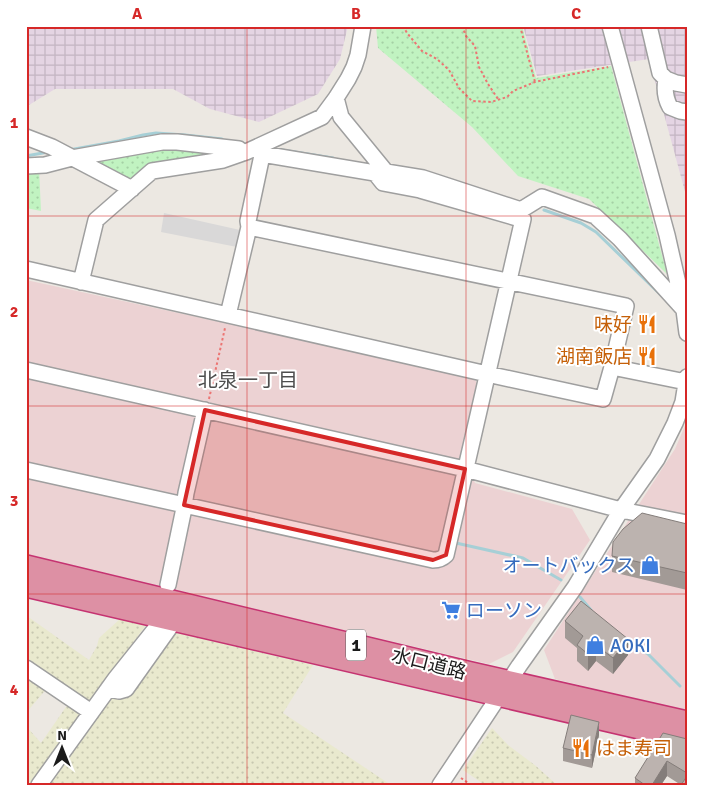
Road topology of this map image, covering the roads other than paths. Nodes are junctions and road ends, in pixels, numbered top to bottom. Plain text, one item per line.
1 (363, 26) edge
2 (610, 26) edge
3 (649, 26) edge
4 (666, 80) junction
5 (687, 85) edge
6 (336, 98) junction
7 (687, 112) edge
8 (27, 138) edge
9 (263, 149) junction
10 (243, 153) junction
11 (70, 157) junction
12 (26, 166) edge
13 (392, 179) junction
14 (132, 189) junction
15 (248, 227) junction
16 (26, 269) edge
17 (508, 280) junction
18 (81, 282) junction
19 (686, 312) edge
20 (228, 315) junction
21 (687, 333) edge
22 (612, 367) junction
23 (26, 370) edge
24 (487, 374) junction
25 (687, 377) edge
26 (686, 382) edge
27 (205, 410) junction
28 (465, 469) junction
29 (26, 470) edge
30 (184, 505) junction
31 (621, 510) junction
32 (687, 523) edge
33 (26, 566) edge
34 (168, 585) dead end
35 (26, 586) edge
36 (165, 624) junction
37 (26, 668) edge
38 (504, 688) junction
39 (108, 689) junction
40 (91, 712) junction
41 (687, 722) edge
42 (687, 739) edge
43 (39, 785) edge
44 (440, 785) edge

1 - 6 street
2 - 19 street
3 - 4 street
4 - 5 street
4 - 7 street
6 - 9 street
6 - 13 street
8 - 11 street
9 - 10 street
9 - 13 street
9 - 15 street
10 - 11 street
10 - 14 street
11 - 12 street
11 - 14 street
13 - 17 street
13 - 19 street
14 - 18 street
15 - 17 street
15 - 20 street
16 - 18 street
17 - 22 street
17 - 24 street
18 - 20 street
19 - 21 street
20 - 24 street
22 - 24 street
22 - 26 street
23 - 27 street
24 - 28 street
25 - 26 street
26 - 31 street
27 - 28 street
27 - 30 street
28 - 30 street
28 - 31 street
29 - 30 street
30 - 34 street
31 - 32 street
31 - 38 street
33 - 38 highway, 水口道路 / 1
35 - 36 highway, 水口道路 / 1
36 - 38 highway, 水口道路 / 1
36 - 39 street
36 - 39 street
37 - 40 street
38 - 41 highway, 水口道路 / 1
38 - 42 highway, 水口道路 / 1
38 - 44 street
39 - 40 street
40 - 43 street

